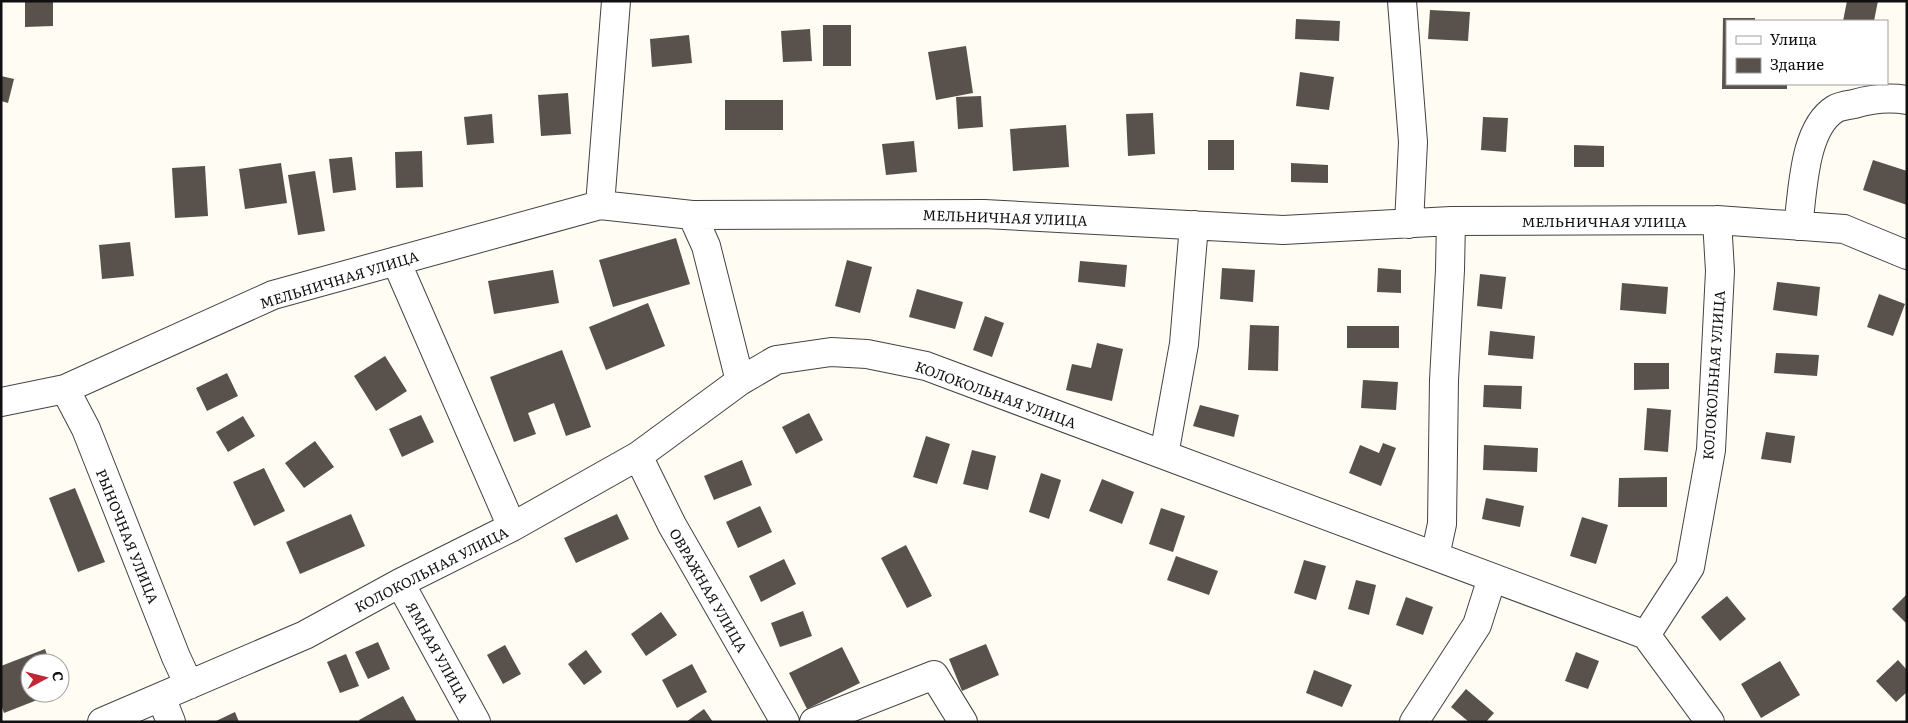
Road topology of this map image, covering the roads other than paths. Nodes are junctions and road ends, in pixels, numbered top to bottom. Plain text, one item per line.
1 (616, 1) edge
2 (1402, 1) edge
3 (1907, 100) edge
4 (600, 205) junction
5 (692, 215) junction
6 (1717, 220) junction
7 (1451, 221) junction
8 (1409, 224) junction
9 (1194, 225) junction
10 (1798, 226) junction
11 (1907, 255) edge
12 (396, 261) junction
13 (740, 381) junction
14 (65, 389) junction
15 (1, 402) edge
16 (1164, 455) junction
17 (638, 456) junction
18 (512, 527) junction
19 (1435, 556) junction
20 (1492, 578) junction
21 (400, 583) junction
22 (1646, 635) junction
23 (189, 685) junction
24 (160, 697) junction
25 (102, 722) edge
26 (171, 722) edge
27 (476, 722) edge
28 (785, 722) edge
29 (814, 722) edge
30 (963, 722) edge
31 (1414, 722) edge
32 (1710, 722) edge

1 - 4 street
2 - 8 street
3 - 10 street
4 - 5 street, МЕЛЬНИЧНАЯ УЛИЦА
4 - 12 street, МЕЛЬНИЧНАЯ УЛИЦА
5 - 9 street, МЕЛЬНИЧНАЯ УЛИЦА
5 - 13 street
6 - 7 street, МЕЛЬНИЧНАЯ УЛИЦА
6 - 10 street, МЕЛЬНИЧНАЯ УЛИЦА
6 - 22 street, КОЛОКОЛЬНАЯ УЛИЦА
7 - 8 street, МЕЛЬНИЧНАЯ УЛИЦА
7 - 19 street
8 - 9 street, МЕЛЬНИЧНАЯ УЛИЦА
9 - 16 street
10 - 11 street, МЕЛЬНИЧНАЯ УЛИЦА
12 - 14 street, МЕЛЬНИЧНАЯ УЛИЦА
12 - 18 street
13 - 16 street, КОЛОКОЛЬНАЯ УЛИЦА
13 - 17 street, КОЛОКОЛЬНАЯ УЛИЦА
14 - 15 street, МЕЛЬНИЧНАЯ УЛИЦА
14 - 23 street, РЫНОЧНАЯ УЛИЦА
16 - 19 street, КОЛОКОЛЬНАЯ УЛИЦА
17 - 18 street, КОЛОКОЛЬНАЯ УЛИЦА
17 - 28 street, ОВРАЖНАЯ УЛИЦА
18 - 21 street, КОЛОКОЛЬНАЯ УЛИЦА
19 - 20 street, КОЛОКОЛЬНАЯ УЛИЦА
20 - 22 street, КОЛОКОЛЬНАЯ УЛИЦА
20 - 31 street
21 - 23 street, КОЛОКОЛЬНАЯ УЛИЦА
21 - 27 street, ЯМНАЯ УЛИЦА
22 - 32 street
23 - 24 street, КОЛОКОЛЬНАЯ УЛИЦА
24 - 25 street, КОЛОКОЛЬНАЯ УЛИЦА
24 - 26 street
29 - 30 street

